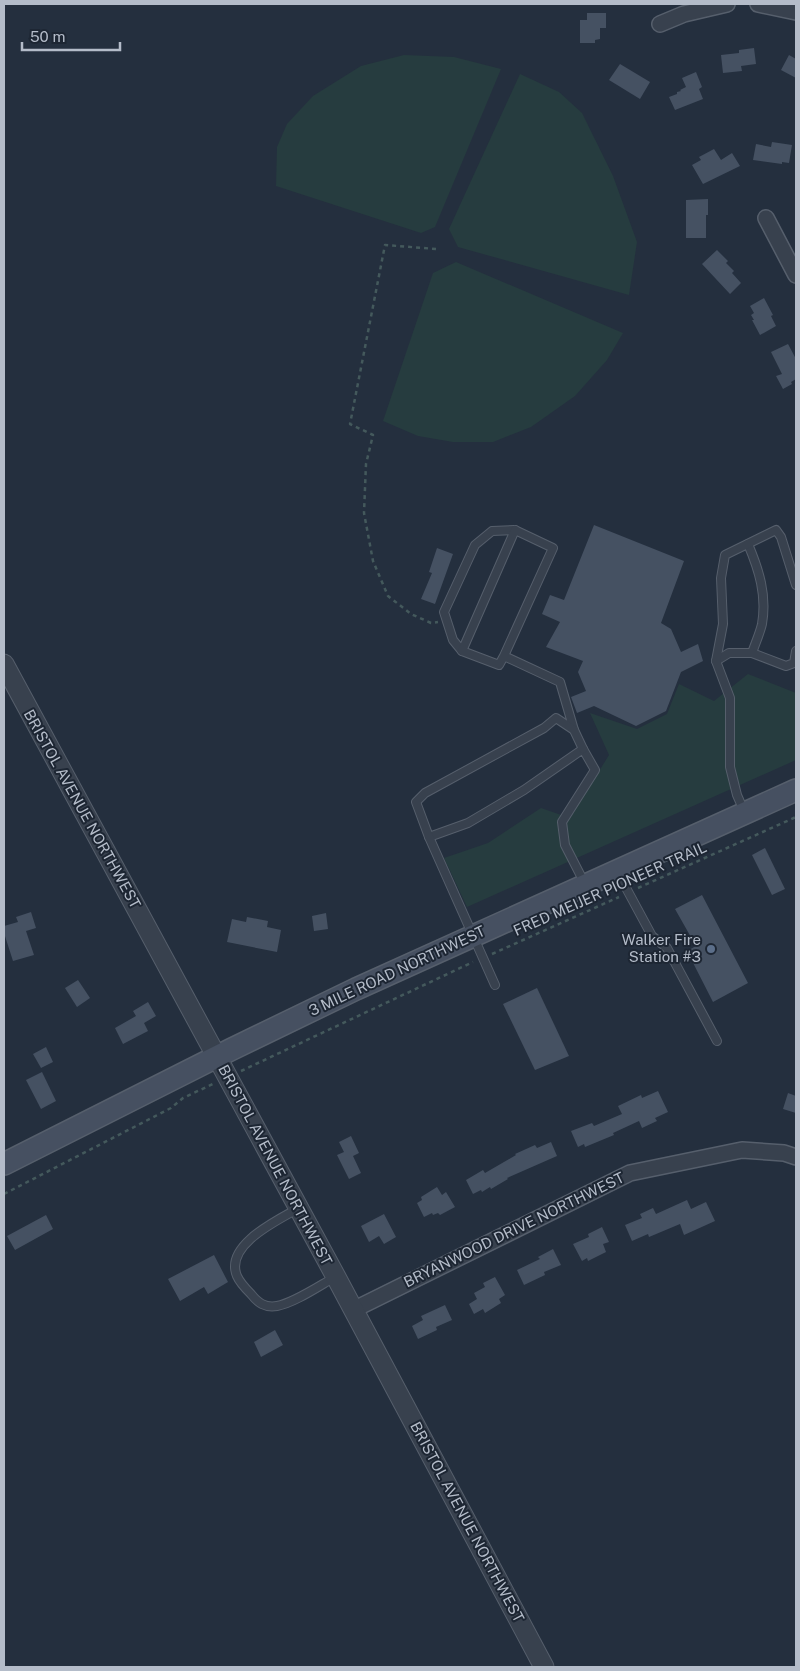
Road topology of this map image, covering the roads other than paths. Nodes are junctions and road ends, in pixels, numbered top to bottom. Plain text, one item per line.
1 (727, 4) edge
2 (758, 4) edge
3 (796, 12) edge
4 (660, 24) dead end
5 (766, 218) dead end
6 (796, 274) edge
7 (515, 530) junction
8 (748, 544) junction
9 (796, 585) edge
10 (462, 651) junction
11 (796, 652) edge
12 (752, 653) junction
13 (504, 656) junction
14 (716, 661) junction
15 (4, 664) edge
16 (574, 730) junction
17 (583, 749) junction
18 (796, 790) edge
19 (745, 812) junction
20 (429, 837) junction
21 (617, 871) junction
22 (585, 885) junction
23 (474, 936) junction
24 (495, 985) dead end
25 (717, 1041) dead end
26 (216, 1057) junction
27 (796, 1157) edge
28 (4, 1164) edge
29 (299, 1208) junction
30 (336, 1277) junction
31 (353, 1310) junction
32 (544, 1667) edge

1 - 4 street
2 - 3 street
5 - 6 street
7 - 10 lane
7 - 10 lane
7 - 13 lane
8 - 9 lane
8 - 12 lane
8 - 14 lane
10 - 13 lane
11 - 12 lane
12 - 14 lane
13 - 16 lane
14 - 19 lane
15 - 26 street, BRISTOL AVENUE NORTHWEST
16 - 17 lane
16 - 20 lane
17 - 20 lane
17 - 22 lane
18 - 19 main road, 3 MILE ROAD NORTHWEST
19 - 21 main road, 3 MILE ROAD NORTHWEST
20 - 23 lane
21 - 22 main road, 3 MILE ROAD NORTHWEST
21 - 25 lane
22 - 23 main road, 3 MILE ROAD NORTHWEST
23 - 24 lane
23 - 26 main road, 3 MILE ROAD NORTHWEST
26 - 28 main road, 3 MILE ROAD NORTHWEST
26 - 29 street, BRISTOL AVENUE NORTHWEST
27 - 31 street, BRYANWOOD DRIVE NORTHWEST
29 - 30 street, BRISTOL AVENUE NORTHWEST
29 - 30 lane
30 - 31 street, BRISTOL AVENUE NORTHWEST
31 - 32 street, BRISTOL AVENUE NORTHWEST

